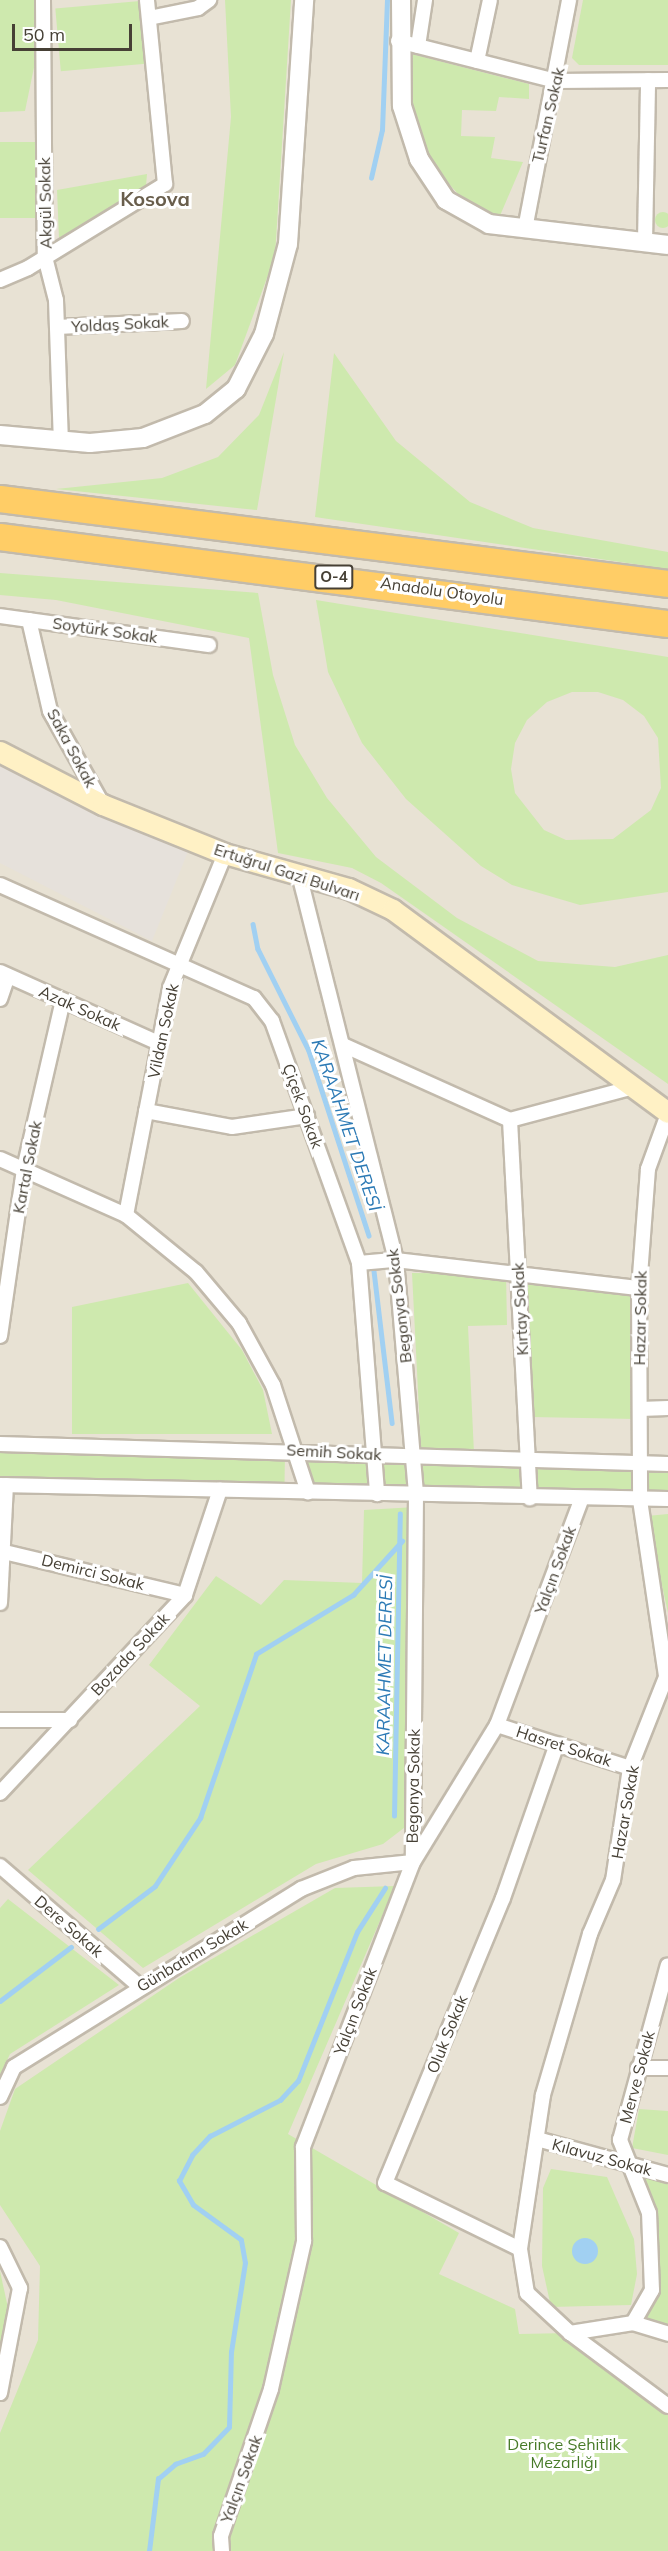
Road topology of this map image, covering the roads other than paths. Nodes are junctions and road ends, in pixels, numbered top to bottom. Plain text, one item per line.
1 (43, 0) edge
2 (147, 0) edge
3 (209, 0) edge
4 (304, 0) edge
5 (401, 0) edge
6 (425, 0) edge
7 (490, 0) edge
8 (569, 0) edge
9 (149, 18) junction
10 (398, 41) junction
11 (418, 46) junction
12 (477, 61) junction
13 (648, 80) junction
14 (668, 80) edge
15 (556, 81) junction
16 (525, 230) junction
17 (645, 242) junction
18 (668, 245) edge
19 (45, 257) junction
20 (0, 280) edge
21 (182, 321) dead end
22 (57, 327) junction
23 (0, 435) edge
24 (61, 441) junction
25 (0, 499) edge
26 (0, 537) edge
27 (668, 584) edge
28 (0, 616) edge
29 (29, 620) junction
30 (668, 624) edge
31 (209, 645) dead end
32 (0, 752) edge
33 (103, 805) junction
34 (225, 854) junction
35 (300, 878) junction
36 (0, 885) edge
37 (179, 966) junction
38 (4, 974) edge
39 (0, 999) edge
40 (63, 1000) junction
41 (159, 1043) junction
42 (343, 1045) junction
43 (630, 1088) junction
44 (146, 1110) junction
45 (668, 1114) edge
46 (307, 1116) junction
47 (510, 1120) junction
48 (0, 1159) edge
49 (24, 1169) junction
50 (126, 1215) junction
51 (396, 1260) junction
52 (359, 1263) junction
53 (518, 1272) junction
54 (639, 1288) junction
55 (0, 1336) edge
56 (668, 1408) edge
57 (640, 1409) junction
58 (0, 1443) edge
59 (294, 1450) junction
60 (377, 1454) junction
61 (396, 1456) junction
62 (415, 1457) junction
63 (528, 1463) junction
64 (640, 1464) junction
65 (668, 1464) edge
66 (377, 1473) junction
67 (415, 1473) junction
68 (3, 1485) edge
69 (220, 1490) junction
70 (308, 1492) junction
71 (377, 1494) junction
72 (396, 1494) junction
73 (416, 1494) junction
74 (530, 1498) junction
75 (668, 1499) edge
76 (581, 1500) junction
77 (640, 1500) junction
78 (3, 1551) edge
79 (185, 1595) junction
80 (0, 1603) edge
81 (667, 1677) edge
82 (0, 1720) edge
83 (70, 1720) junction
84 (497, 1725) junction
85 (557, 1744) junction
86 (630, 1768) junction
87 (0, 1793) edge
88 (413, 1862) junction
89 (0, 1866) edge
90 (668, 1965) edge
91 (139, 1986) junction
92 (638, 2068) junction
93 (668, 2068) edge
94 (0, 2097) edge
95 (537, 2139) junction
96 (628, 2166) junction
97 (668, 2175) edge
98 (0, 2247) edge
99 (520, 2249) junction
100 (633, 2322) junction
101 (570, 2333) junction
102 (668, 2334) edge
103 (0, 2393) edge
104 (668, 2406) edge
105 (222, 2551) edge

1 - 19 street, Akgül Sokak
2 - 9 street
3 - 9 street
4 - 24 street
5 - 10 street
6 - 11 street
7 - 12 street
8 - 15 street, Turfan Sokak
9 - 19 street
10 - 11 street
10 - 16 street
11 - 12 street
12 - 15 street
13 - 14 street
13 - 15 street
13 - 17 street
15 - 16 street, Turfan Sokak
16 - 17 street
17 - 18 street
19 - 20 street
19 - 22 street, Akgül Sokak
21 - 22 street, Yoldaş Sokak
22 - 24 street, Akgül Sokak
23 - 24 street
25 - 27 highway, O-4
26 - 30 highway, Anadolu Otoyolu / O-4
28 - 29 street, Soytürk Sokak
29 - 31 street, Soytürk Sokak
29 - 33 street, Saka Sokak
32 - 33 main road, Ertuğrul Gazi Bulvarı
33 - 34 main road, Ertuğrul Gazi Bulvarı
34 - 35 main road, Ertuğrul Gazi Bulvarı
34 - 37 street, Vildan Sokak
35 - 42 street, Begonya Sokak
35 - 43 main road, Ertuğrul Gazi Bulvarı
36 - 37 street, Çiçek Sokak
37 - 41 street, Vildan Sokak
37 - 46 street, Çiçek Sokak
38 - 39 street
38 - 40 street, Azak Sokak
40 - 41 street, Azak Sokak
40 - 49 street, Kartal Sokak
41 - 44 street, Vildan Sokak
42 - 47 street
42 - 51 street, Begonya Sokak
43 - 45 main road, Ertuğrul Gazi Bulvarı
43 - 47 street
44 - 46 street
44 - 50 street, Vildan Sokak
45 - 54 street, Hazar Sokak
46 - 52 street, Çiçek Sokak
47 - 53 street, Kırtay Sokak
48 - 49 street
49 - 50 street
49 - 55 street, Kartal Sokak
50 - 59 street
51 - 52 street
51 - 53 street
51 - 62 street, Begonya Sokak
52 - 60 street, Çiçek Sokak
53 - 54 street
53 - 63 street, Kırtay Sokak
54 - 57 street, Hazar Sokak
56 - 57 street
57 - 64 street, Hazar Sokak
58 - 59 street, Semih Sokak
59 - 60 street, Semih Sokak
59 - 70 street
60 - 61 street, Semih Sokak
60 - 66 street, Çiçek Sokak
61 - 62 street, Semih Sokak
61 - 66 street
61 - 67 street
62 - 63 street, Semih Sokak
62 - 67 street, Begonya Sokak
63 - 64 street, Semih Sokak
63 - 74 street, Kırtay Sokak
64 - 65 street, Semih Sokak
64 - 77 street, Hazar Sokak
66 - 71 street, Çiçek Sokak
66 - 72 street
67 - 72 street
67 - 73 street, Begonya Sokak
68 - 69 street
68 - 78 street
69 - 70 street
69 - 79 street, Bozada Sokak
70 - 71 street
71 - 72 street
72 - 73 street
73 - 74 street
73 - 88 street, Begonya Sokak
74 - 76 street
75 - 77 street
76 - 77 street
76 - 84 street, Yalçın Sokak
77 - 81 street, Hazar Sokak
78 - 79 street, Demirci Sokak
78 - 80 street
79 - 83 street, Bozada Sokak
81 - 86 street, Hazar Sokak
82 - 83 street
83 - 87 street, Bozada Sokak
84 - 85 street, Hasret Sokak
84 - 88 street, Yalçın Sokak
85 - 86 street, Hasret Sokak
85 - 99 street, Oluk Sokak
86 - 95 street, Hazar Sokak
88 - 91 street, Günbatımı Sokak
88 - 105 street, Yalçın Sokak
89 - 91 street, Dere Sokak
90 - 92 street, Merve Sokak
91 - 94 street, Günbatımı Sokak
92 - 93 street
92 - 96 street, Merve Sokak
95 - 96 street, Kılavuz Sokak
95 - 99 street, Hazar Sokak
96 - 97 street, Kılavuz Sokak
96 - 100 street, Merve Sokak
98 - 103 street
99 - 101 street, Hazar Sokak
100 - 101 street
100 - 102 street
101 - 104 street

